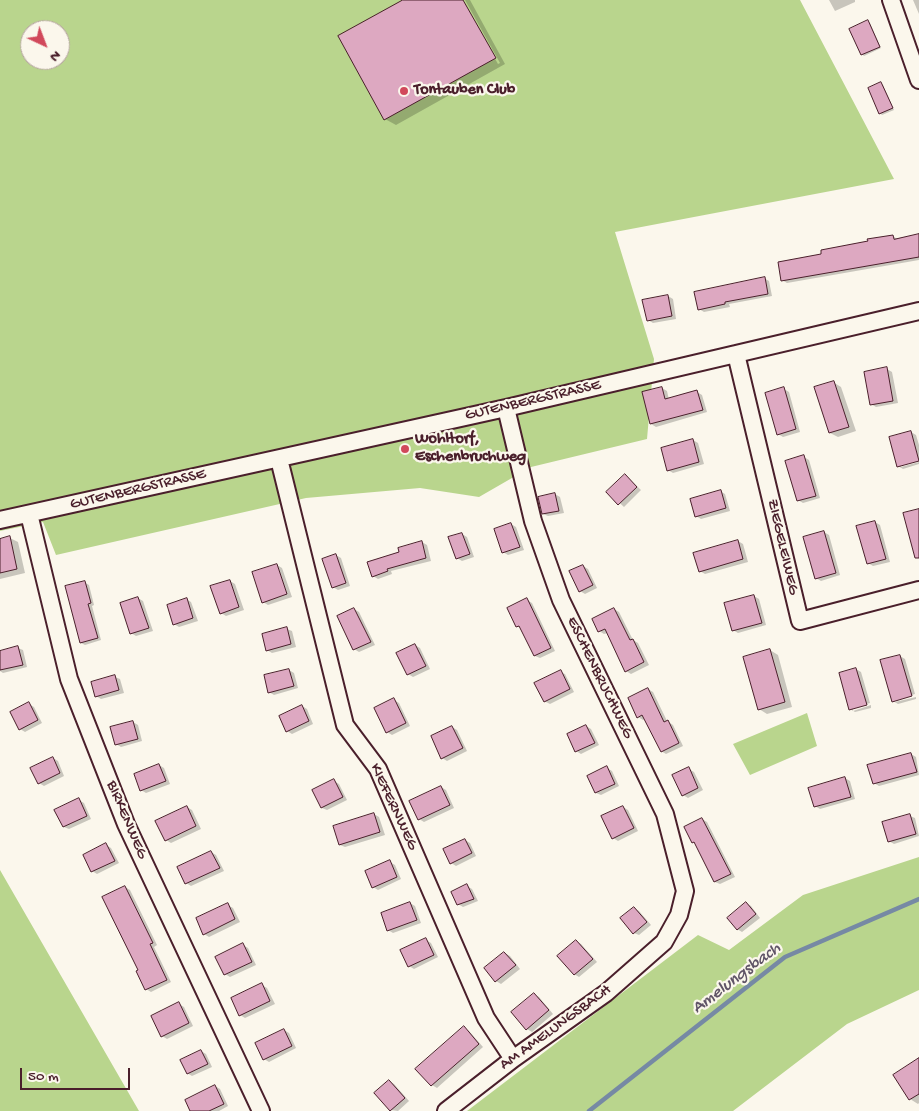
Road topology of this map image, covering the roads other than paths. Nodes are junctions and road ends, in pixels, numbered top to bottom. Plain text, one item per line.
1 (891, 0) edge
2 (919, 80) edge
3 (919, 312) edge
4 (736, 354) junction
5 (506, 408) junction
6 (279, 459) junction
7 (29, 514) junction
8 (0, 520) edge
9 (919, 590) edge
10 (664, 942) joint
11 (513, 1059) junction
12 (261, 1111) edge
13 (446, 1111) edge

1 - 2 street
3 - 4 street, GUTENBERGSTRASSE
4 - 5 street, GUTENBERGSTRASSE
4 - 9 street, ZIEGELEIWEG
5 - 6 street, GUTENBERGSTRASSE
5 - 10 street, ESCHENBRUCHWEG
6 - 7 street, GUTENBERGSTRASSE
6 - 11 street, KIEFERNWEG
7 - 8 street, GUTENBERGSTRASSE
7 - 12 street, BIRKENWEG
10 - 11 street, AM AMELUNGSBACH
11 - 13 street, AM AMELUNGSBACH

